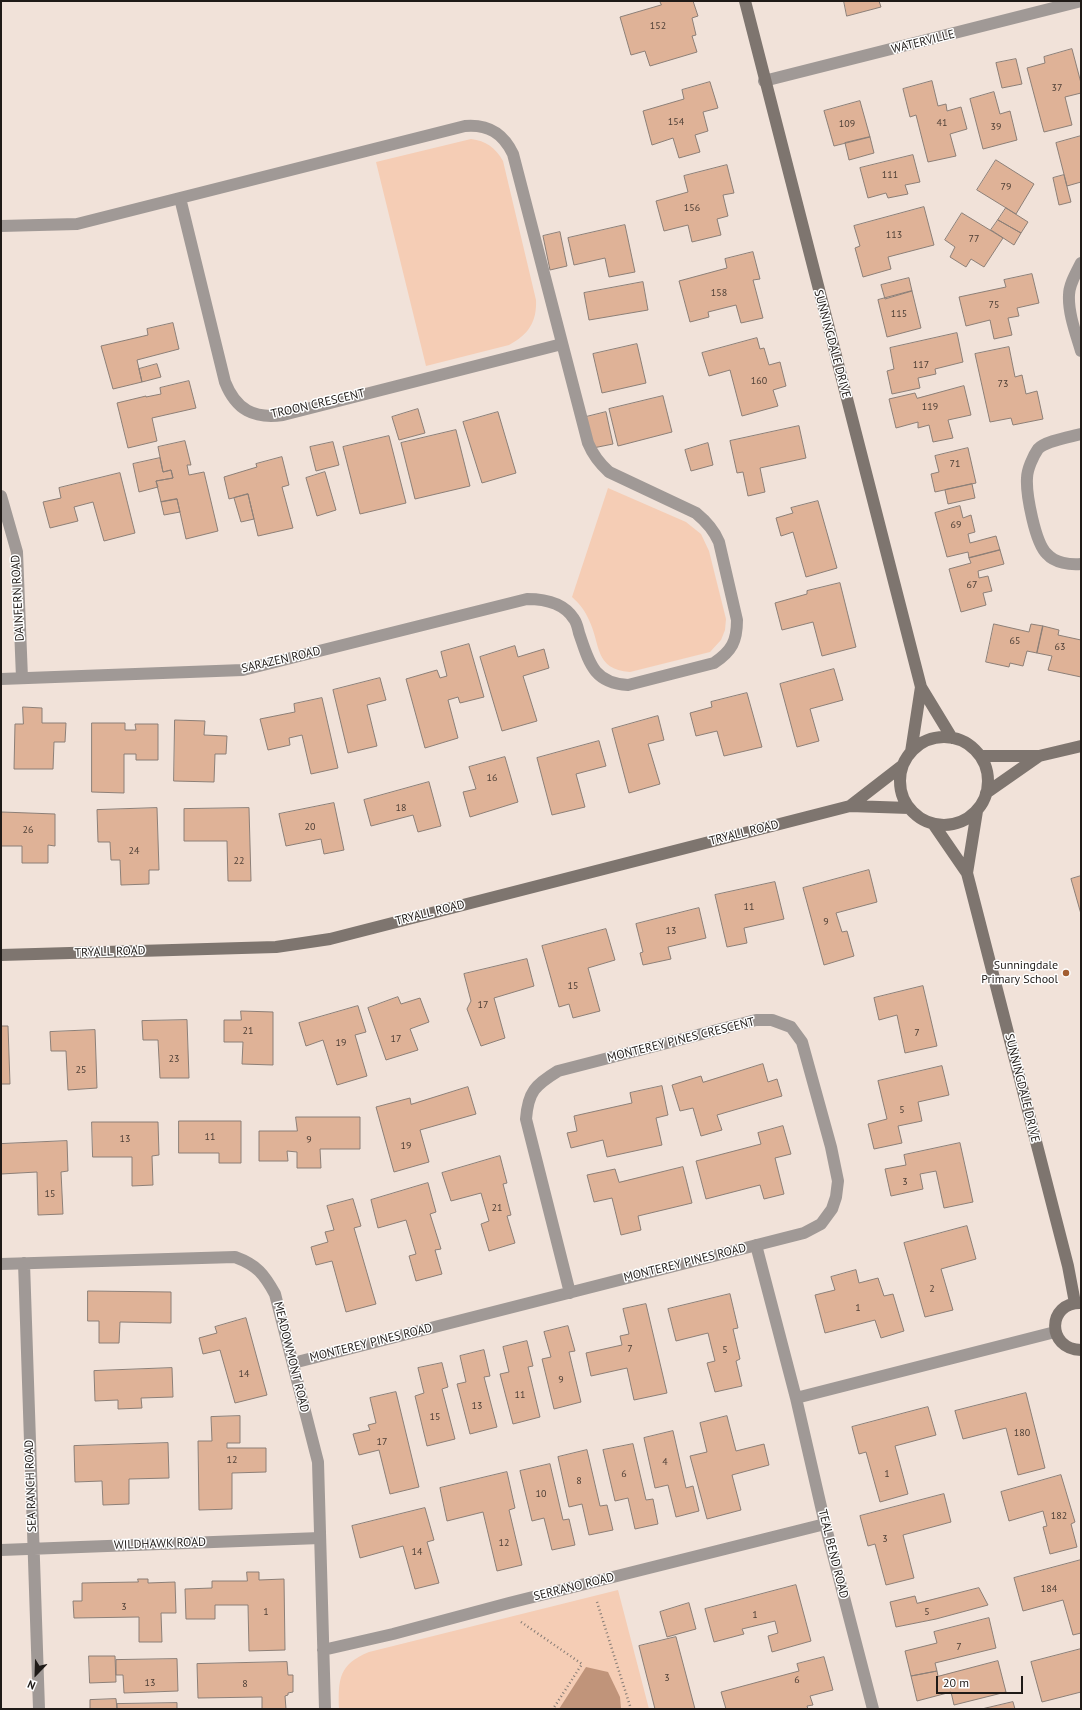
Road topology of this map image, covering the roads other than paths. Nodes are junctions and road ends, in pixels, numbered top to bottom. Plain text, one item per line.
1 (744, 1) edge
2 (1081, 1) edge
3 (764, 81) junction
4 (180, 198) junction
5 (1, 226) edge
6 (1081, 263) edge
7 (562, 344) junction
8 (1081, 351) edge
9 (1081, 434) edge
10 (1, 496) edge
11 (1081, 564) edge
12 (22, 678) junction
13 (1, 679) edge
14 (921, 687) junction
15 (952, 738) junction
16 (1081, 746) edge
17 (911, 752) junction
18 (980, 756) junction
19 (1039, 756) junction
20 (903, 765) junction
21 (986, 793) junction
22 (850, 806) junction
23 (909, 808) junction
24 (977, 811) junction
25 (934, 825) junction
26 (967, 873) junction
27 (1, 955) edge
28 (756, 1245) junction
29 (24, 1263) junction
30 (1, 1264) edge
31 (570, 1293) junction
32 (1078, 1303) edge
33 (1055, 1332) junction
34 (1081, 1350) edge
35 (293, 1363) junction
36 (796, 1398) junction
37 (825, 1524) junction
38 (320, 1538) junction
39 (33, 1548) junction
40 (1, 1550) edge
41 (323, 1650) junction
42 (39, 1709) edge
43 (325, 1709) edge
44 (873, 1709) edge

1 - 3 street, SUNNINGDALE DRIVE
2 - 3 street, WATERVILLE
3 - 14 street, SUNNINGDALE DRIVE
4 - 5 street
4 - 7 street
4 - 7 street, TROON CRESCENT
6 - 8 street
7 - 12 street, SARAZEN ROAD
9 - 11 street
10 - 12 street, DAINFERN ROAD
12 - 13 street, SARAZEN ROAD
14 - 15 street, SUNNINGDALE DRIVE
14 - 17 street, SUNNINGDALE DRIVE
15 - 17 street
15 - 18 street
16 - 19 street
17 - 20 street
18 - 19 street
18 - 21 street
19 - 21 street
20 - 22 street, TRYALL ROAD
20 - 23 street
21 - 24 street
22 - 23 street, TRYALL ROAD
22 - 27 street, TRYALL ROAD
23 - 25 street
24 - 25 street
24 - 26 street, SUNNINGDALE DRIVE
25 - 26 street, SUNNINGDALE DRIVE
26 - 32 street, SUNNINGDALE DRIVE
28 - 31 street, MONTEREY PINES ROAD
28 - 31 street, MONTEREY PINES CRESCENT
28 - 36 street, MONTEREY PINES ROAD
29 - 30 street, MEADOWMONT ROAD
29 - 35 street, MEADOWMONT ROAD
29 - 39 street, SEA RANCH ROAD
31 - 35 street, MONTEREY PINES ROAD
32 - 33 street
33 - 34 street
33 - 36 street
35 - 38 street, MEADOWMONT ROAD
36 - 37 street, TEAL BEND ROAD
37 - 41 street, SERRANO ROAD
37 - 44 street, TEAL BEND ROAD
38 - 39 street, WILDHAWK ROAD
38 - 41 street, MEADOWMONT ROAD
39 - 40 street, WILDHAWK ROAD
39 - 42 street, SEA RANCH ROAD
41 - 43 street, MEADOWMONT ROAD

